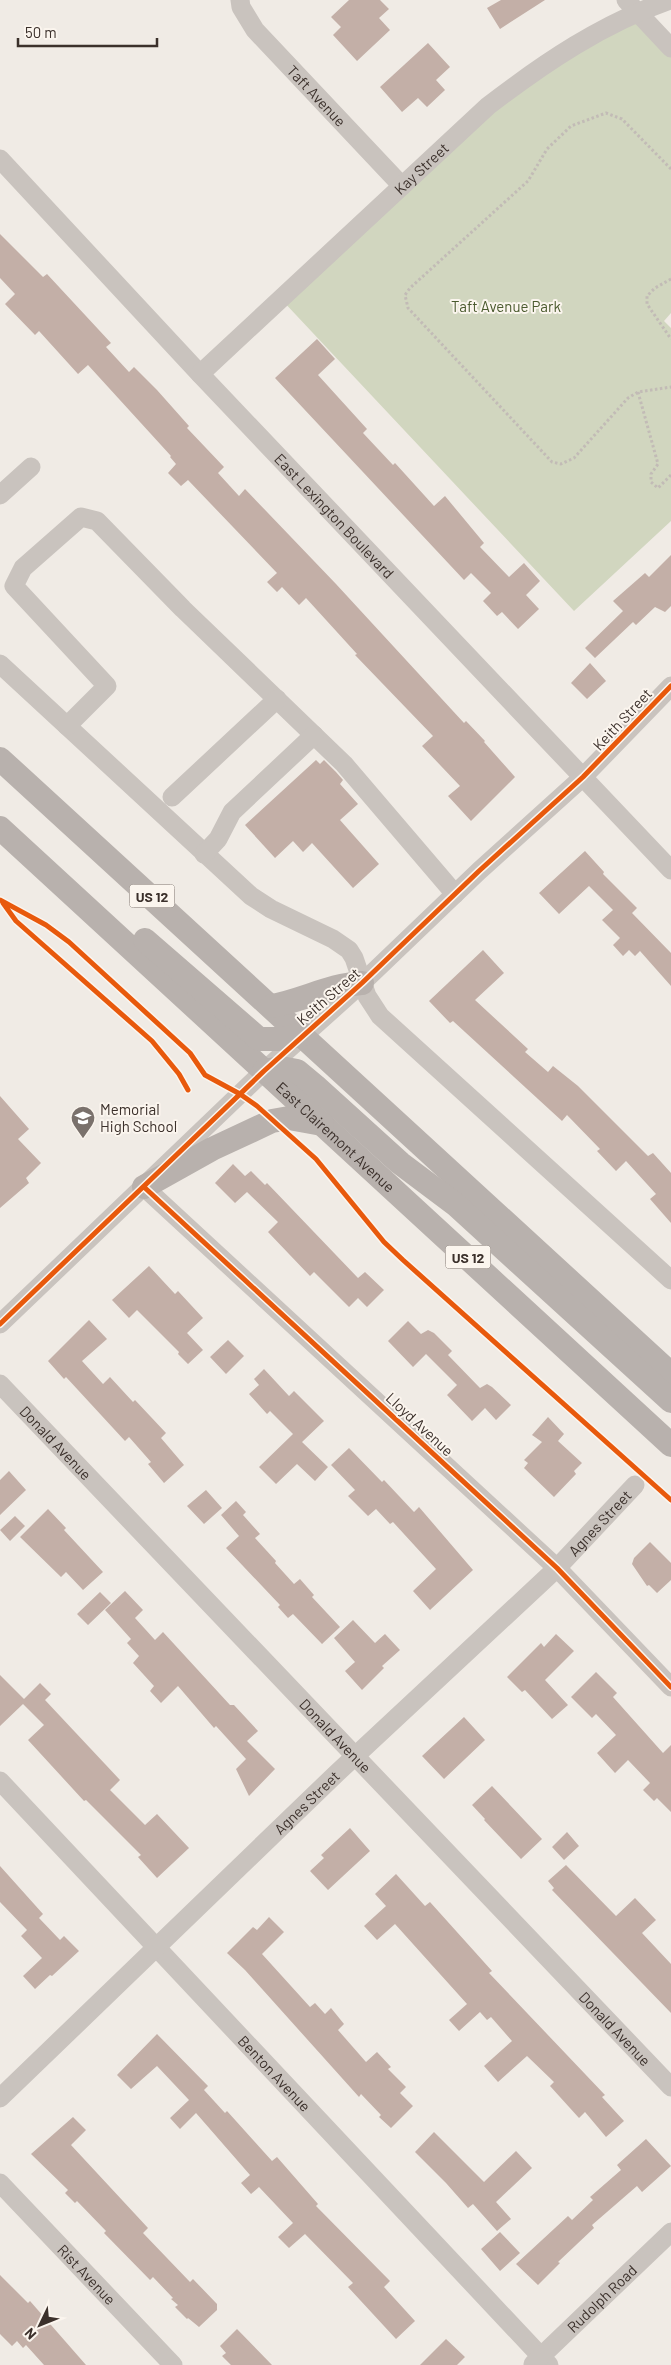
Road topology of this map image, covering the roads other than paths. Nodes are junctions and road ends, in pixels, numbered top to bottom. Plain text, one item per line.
1 (240, 0) edge
2 (670, 0) edge
3 (631, 6) edge
4 (671, 48) edge
5 (0, 159) edge
6 (402, 186) junction
7 (200, 374) junction
8 (31, 467) dead end
9 (0, 495) edge
10 (0, 664) edge
11 (671, 686) edge
12 (277, 699) junction
13 (67, 726) junction
14 (314, 735) junction
15 (0, 758) edge
16 (583, 777) junction
17 (172, 797) dead end
18 (0, 828) edge
19 (204, 854) junction
20 (40, 864) junction
21 (671, 870) edge
22 (454, 894) junction
23 (362, 983) junction
24 (272, 1006) junction
25 (303, 1034) junction
26 (264, 1070) junction
27 (324, 1124) junction
28 (144, 1187) junction
29 (671, 1280) edge
30 (0, 1324) edge
31 (671, 1374) edge
32 (0, 1384) edge
33 (671, 1401) edge
34 (671, 1445) edge
35 (635, 1485) dead end
36 (558, 1568) junction
37 (671, 1687) edge
38 (355, 1756) junction
39 (0, 1781) edge
40 (157, 1946) junction
41 (671, 2087) edge
42 (0, 2098) edge
43 (0, 2183) edge
44 (671, 2232) edge
45 (541, 2362) edge
46 (173, 2365) edge

1 - 6 street, Taft Avenue
2 - 3 street, Kay Street
3 - 4 street
3 - 6 street, Kay Street
5 - 7 street, East Lexington Boulevard
6 - 7 street, Kay Street
7 - 16 street, East Lexington Boulevard
8 - 9 street
10 - 13 street
11 - 16 street, Keith Street
12 - 13 street
12 - 14 street
12 - 17 street
13 - 19 street
14 - 19 street
14 - 22 street
15 - 24 main road, US 12
16 - 21 street, East Lexington Boulevard
16 - 22 street, Keith Street
18 - 20 main road, East Clairemont Avenue / US 12
19 - 23 street
20 - 25 main road
20 - 26 main road, East Clairemont Avenue / US 12
22 - 23 street, Keith Street
23 - 24 main road
23 - 25 street, Keith Street
23 - 29 street
24 - 25 main road, US 12
25 - 26 street, Keith Street
25 - 31 main road, US 12
26 - 27 main road, East Clairemont Avenue / US 12
26 - 28 street, Keith Street
26 - 33 main road
27 - 28 main road
27 - 34 main road, East Clairemont Avenue / US 12
28 - 30 street, Keith Street
28 - 36 street, Lloyd Avenue
32 - 38 street, Donald Avenue
35 - 36 street, Agnes Street
36 - 37 street, Lloyd Avenue
36 - 38 street, Agnes Street
38 - 40 street, Agnes Street
38 - 41 street, Donald Avenue
39 - 40 street, Benton Avenue
40 - 42 street, Agnes Street
40 - 45 street, Benton Avenue
43 - 46 street, Rist Avenue
44 - 45 street, Rudolph Road

